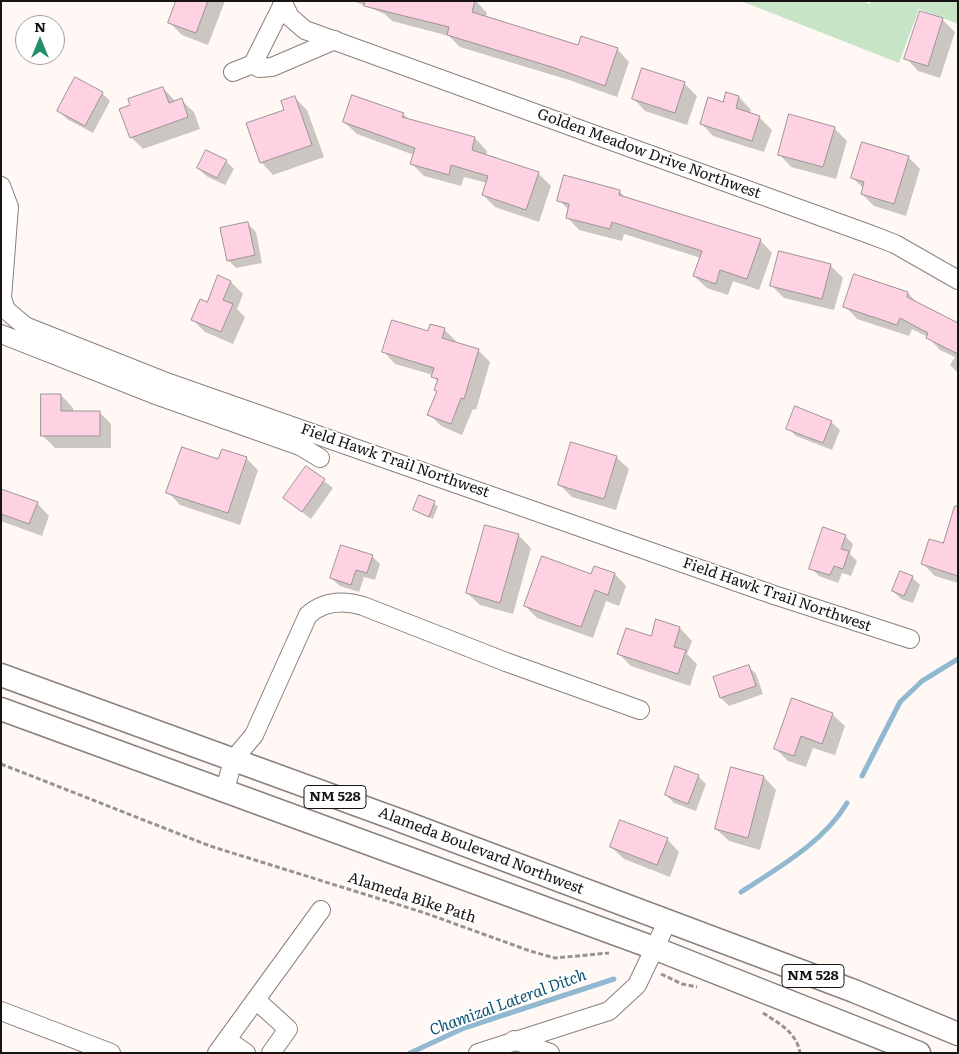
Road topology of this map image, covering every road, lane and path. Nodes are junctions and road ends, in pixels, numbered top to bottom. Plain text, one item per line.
1 (283, 3) edge
2 (335, 40) junction
3 (253, 64) junction
4 (233, 72) dead end
5 (1, 186) edge
6 (958, 280) edge
7 (1, 334) edge
8 (320, 458) dead end
9 (910, 640) dead end
10 (1, 675) edge
11 (1, 708) edge
12 (640, 710) dead end
13 (233, 760) junction
14 (1, 764) edge
15 (224, 790) junction
16 (321, 910) dead end
17 (666, 922) junction
18 (616, 952) dead end
19 (650, 957) junction
20 (706, 989) dead end
21 (256, 1000) junction
22 (1, 1011) edge
23 (760, 1012) dead end
24 (958, 1034) edge
25 (514, 1040) junction
26 (222, 1046) edge
27 (111, 1053) edge
28 (246, 1053) edge
29 (271, 1053) edge
30 (478, 1053) edge
31 (550, 1053) edge
32 (800, 1053) edge
33 (919, 1053) edge

1 - 2 street, Golden Meadow Drive Northwest
1 - 3 street, Golden Meadow Drive Northwest
2 - 3 street
2 - 6 street, Golden Meadow Drive Northwest
3 - 4 street
5 - 9 street, Field Hawk Trail Northwest
7 - 8 street
10 - 13 main road, Alameda Boulevard Northwest / NM 528
11 - 15 main road, Alameda Boulevard Northwest / NM 528
12 - 13 street
13 - 15 street
13 - 17 main road, Alameda Boulevard Northwest / NM 528
14 - 18 path, Alameda Bike Path
15 - 19 main road, Alameda Boulevard Northwest / NM 528
16 - 21 street
17 - 19 street
17 - 24 main road, Alameda Boulevard Northwest / NM 528
19 - 20 path
19 - 25 street
19 - 33 main road, Alameda Boulevard Northwest / NM 528
21 - 26 street
21 - 29 street
22 - 27 street
23 - 32 path
25 - 30 street
25 - 31 street
26 - 28 street

